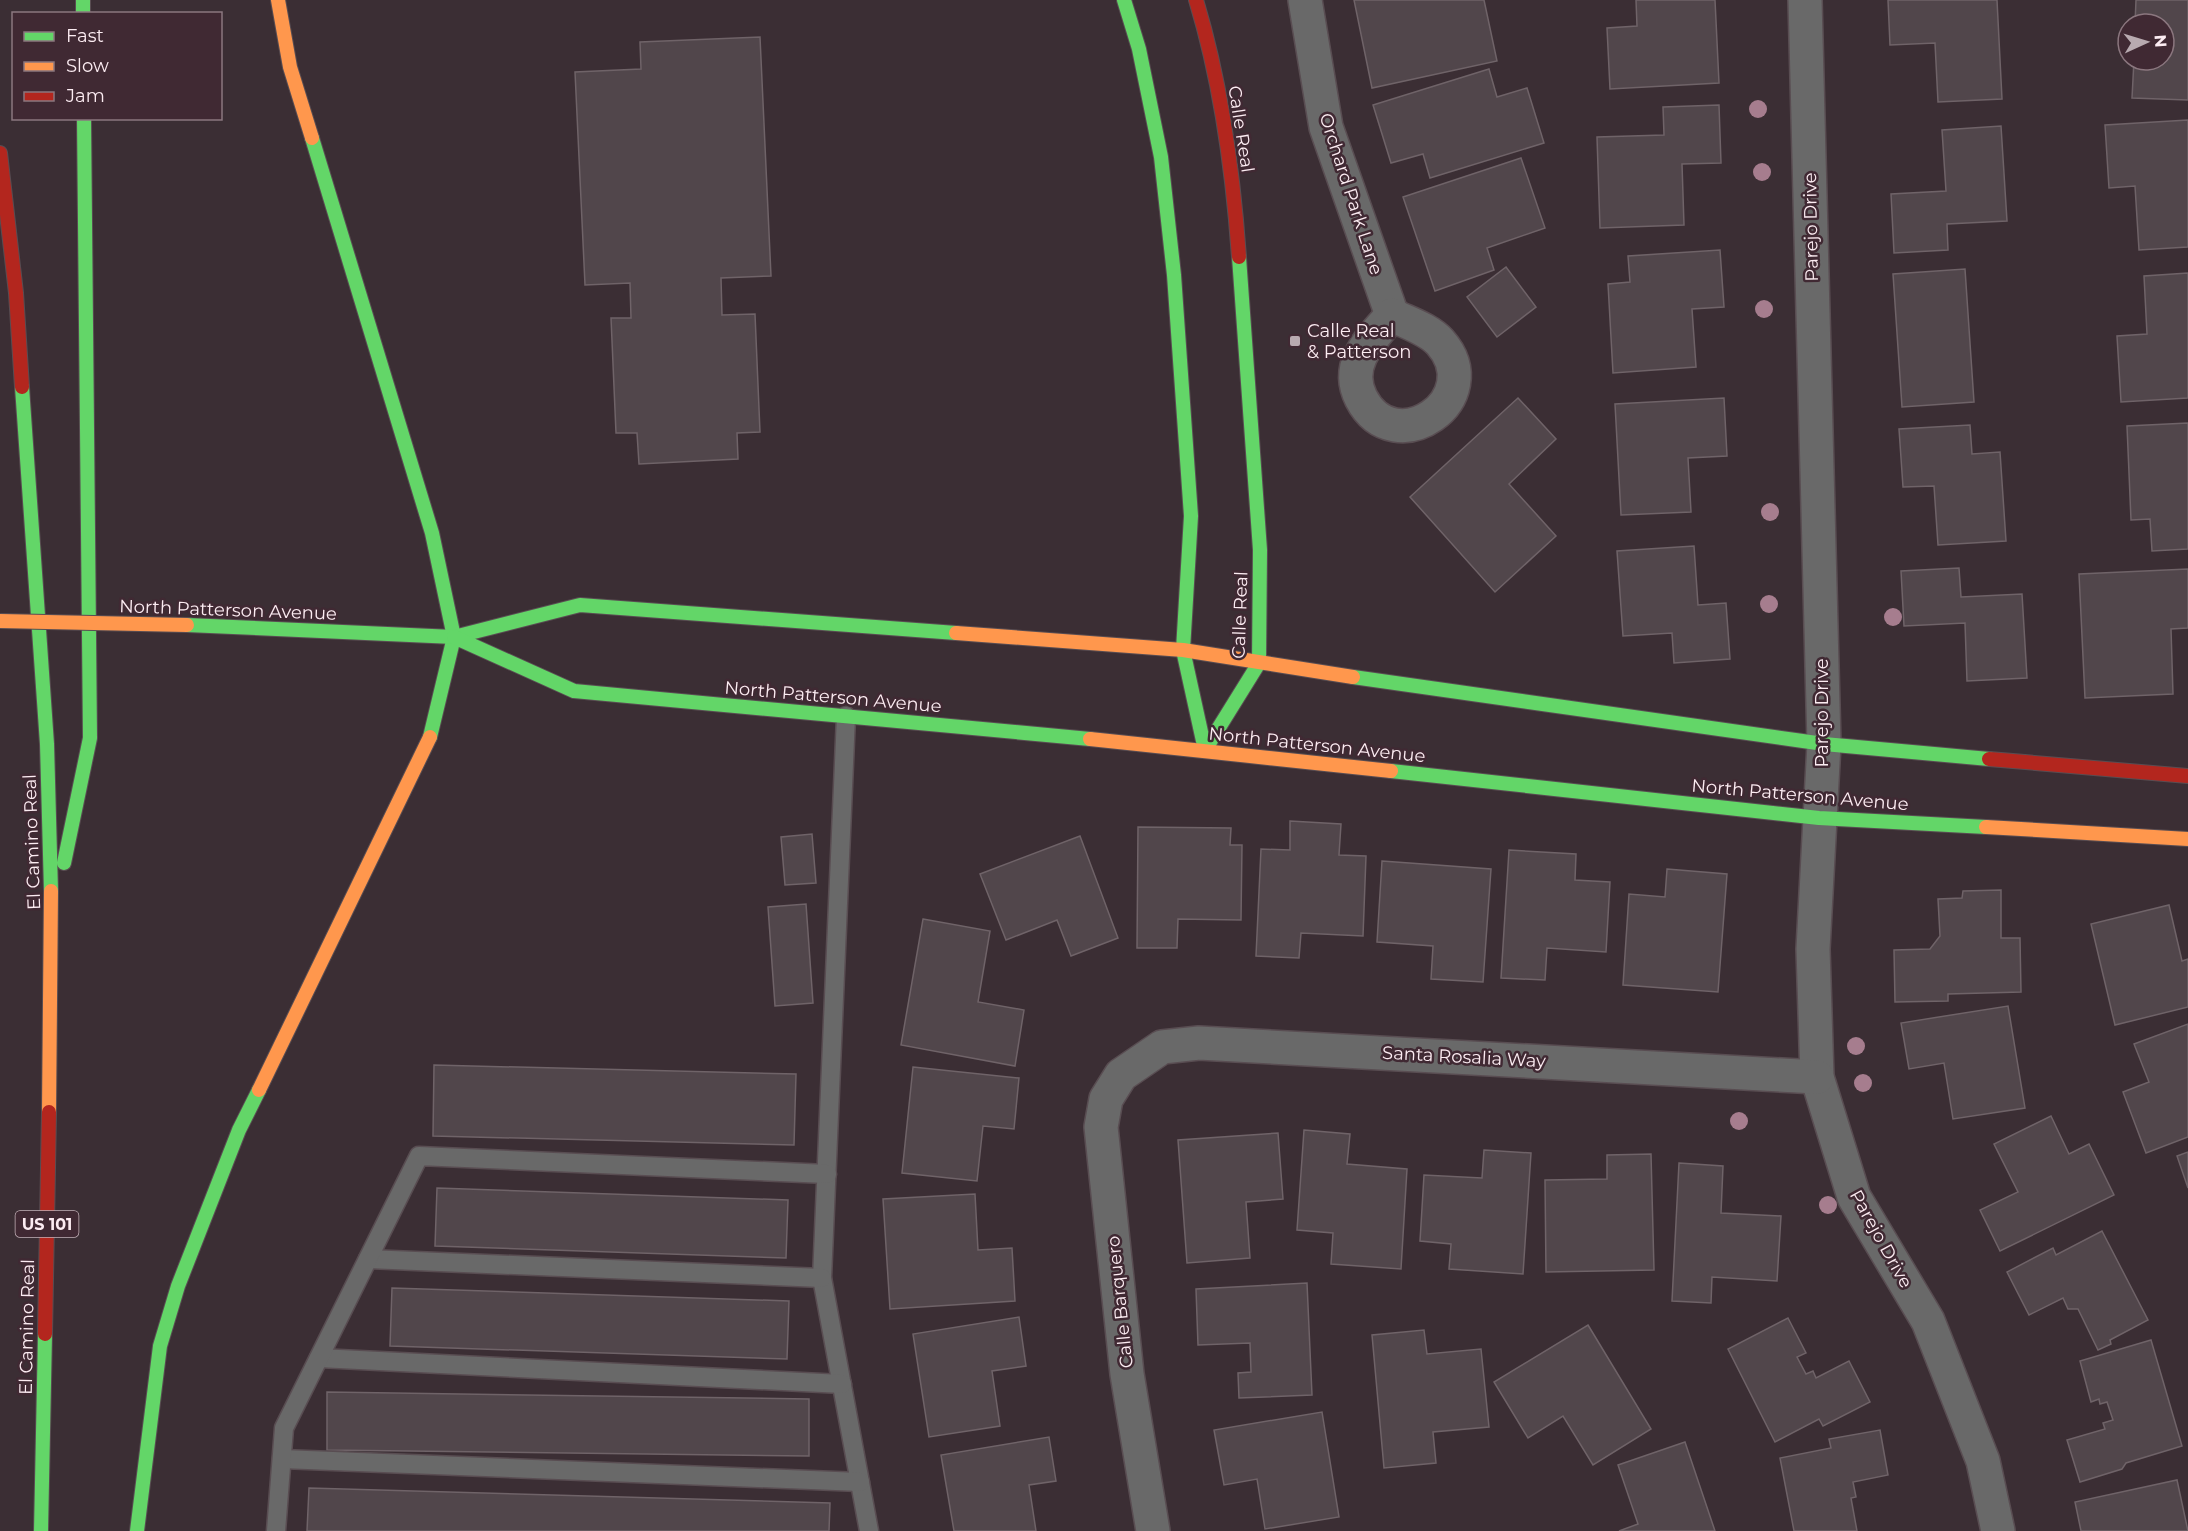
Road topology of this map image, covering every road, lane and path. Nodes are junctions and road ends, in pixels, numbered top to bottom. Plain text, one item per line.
1 (278, 0) edge
2 (287, 0) edge
3 (1124, 0) edge
4 (1196, 0) edge
5 (1305, 0) edge
6 (1805, 0) edge
7 (290, 67) junction
8 (84, 120) edge
9 (0, 153) edge
10 (1392, 315) dead end
11 (0, 621) edge
12 (454, 637) junction
13 (1183, 650) junction
14 (1259, 663) junction
15 (846, 716) junction
16 (1824, 744) junction
17 (1205, 750) junction
18 (2188, 776) edge
19 (1819, 818) junction
20 (2188, 839) edge
21 (52, 918) junction
22 (1120, 1075) joint
23 (1817, 1077) junction
24 (826, 1174) junction
25 (368, 1259) junction
26 (822, 1278) junction
27 (319, 1358) junction
28 (842, 1383) junction
29 (282, 1459) junction
30 (860, 1482) junction
31 (41, 1531) edge
32 (137, 1531) edge
33 (276, 1531) edge
34 (869, 1531) edge
35 (1153, 1531) edge
36 (1998, 1531) edge

1 - 7 main road
2 - 7 main road
3 - 13 main road
4 - 14 main road, Calle Real
5 - 10 street, Orchard Park Lane
6 - 16 street, Parejo Drive
7 - 12 main road
8 - 21 main road
9 - 21 main road, El Camino Real / US 101
11 - 12 main road, North Patterson Avenue, bridge
12 - 13 main road, North Patterson Avenue
12 - 15 main road, North Patterson Avenue
12 - 32 main road
13 - 14 main road, North Patterson Avenue
13 - 17 main road
14 - 16 main road, North Patterson Avenue
14 - 17 main road, Calle Real
15 - 17 main road, North Patterson Avenue
15 - 24 lane
16 - 18 main road, North Patterson Avenue
16 - 19 street, Parejo Drive
17 - 19 main road, North Patterson Avenue
19 - 20 main road, North Patterson Avenue
19 - 23 street, Parejo Drive
21 - 31 main road, El Camino Real / US 101
22 - 23 street, Santa Rosalia Way
22 - 35 street, Calle Barquero
23 - 36 street, Parejo Drive
24 - 25 lane
24 - 26 lane
25 - 26 lane
25 - 27 lane
26 - 28 lane
27 - 28 lane
27 - 29 lane
28 - 30 lane
29 - 30 lane
29 - 33 lane
30 - 34 lane

